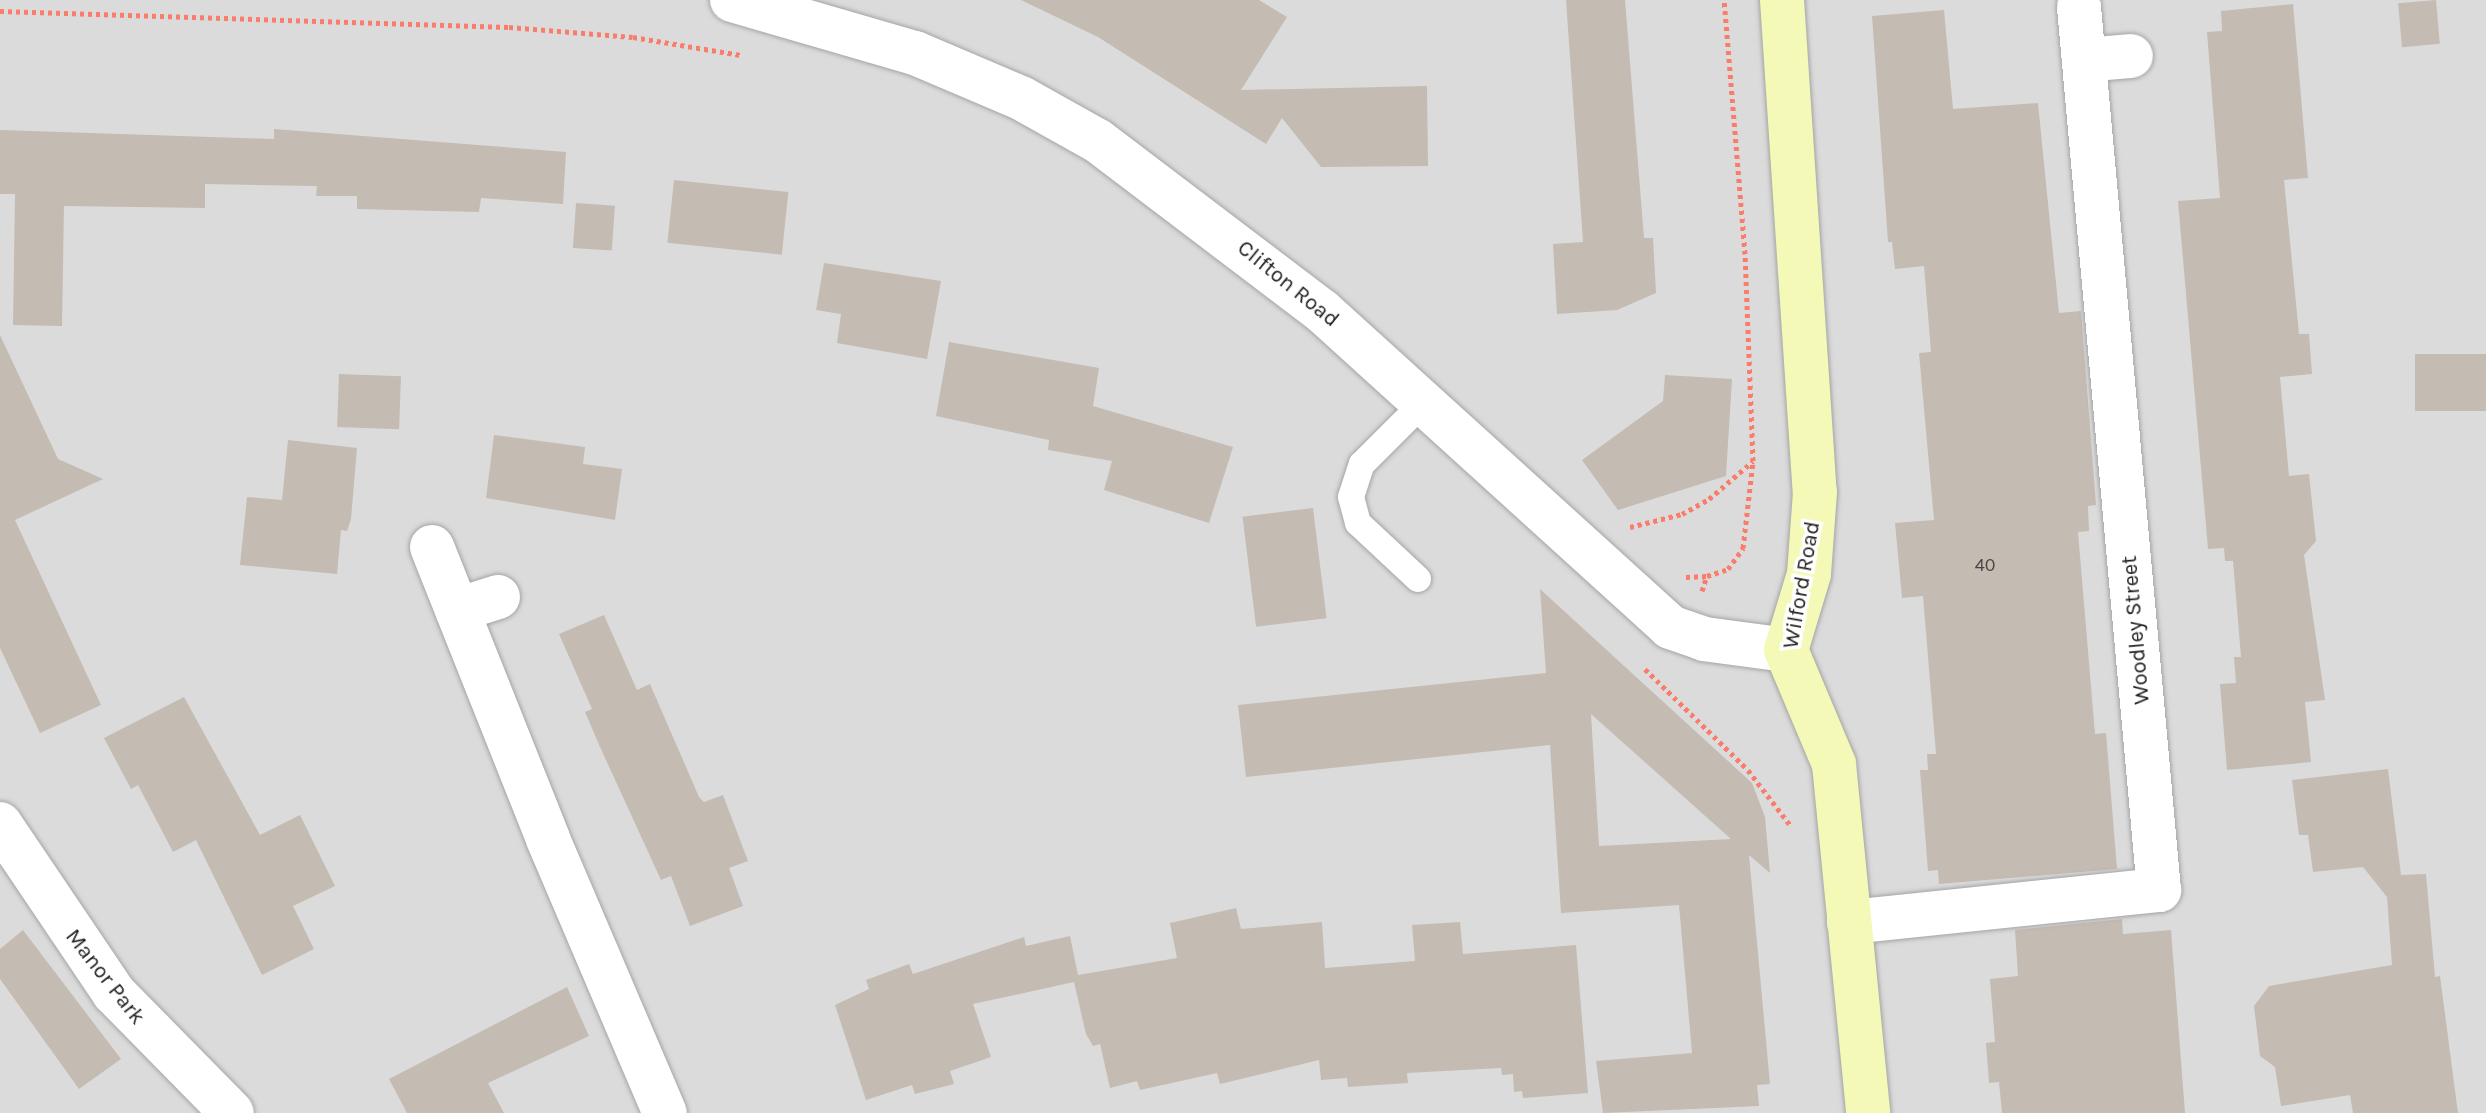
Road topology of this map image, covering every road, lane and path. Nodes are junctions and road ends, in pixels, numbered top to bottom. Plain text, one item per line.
1 (732, 0) edge
2 (1724, 0) edge
3 (1782, 0) edge
4 (2079, 7) dead end
5 (0, 11) edge
6 (2131, 56) dead end
7 (754, 58) dead end
8 (2084, 60) junction
9 (1424, 402) junction
10 (432, 547) dead end
11 (1418, 579) dead end
12 (498, 597) dead end
13 (457, 610) junction
14 (1687, 635) junction
15 (1786, 650) junction
16 (1635, 660) dead end
17 (1668, 691) junction
18 (0, 824) edge
19 (1842, 840) junction
20 (1849, 922) junction
21 (232, 1113) edge
22 (665, 1113) edge
23 (1868, 1113) edge

1 - 9 street, Clifton Road
2 - 14 path
3 - 15 main road, Wilford Road
4 - 8 street, Woodley Street
5 - 7 path
6 - 8 street
8 - 20 street, Woodley Street
9 - 11 lane
9 - 14 street, Clifton Road
10 - 13 street
12 - 13 street
13 - 22 street
14 - 15 street, Clifton Road
14 - 17 path
15 - 19 main road, Wilford Road
16 - 17 path
17 - 19 path
18 - 21 street, Manor Park
19 - 20 main road, Wilford Road
20 - 23 main road, Wilford Road

